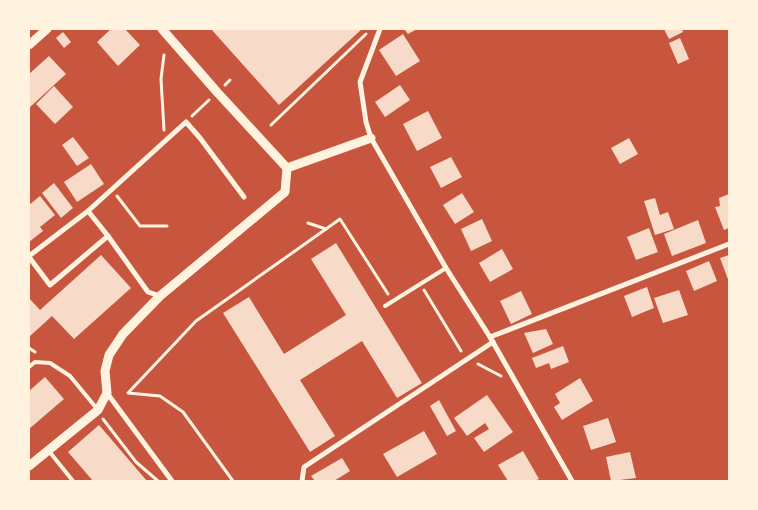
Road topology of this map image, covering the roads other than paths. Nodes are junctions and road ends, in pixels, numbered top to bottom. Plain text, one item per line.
1 (47, 29) edge
2 (162, 29) edge
3 (380, 29) edge
4 (29, 45) edge
5 (371, 138) junction
6 (287, 168) junction
7 (244, 197) dead end
8 (88, 211) junction
9 (108, 236) junction
10 (729, 244) edge
11 (29, 256) edge
12 (446, 268) junction
13 (160, 296) junction
14 (385, 306) dead end
15 (492, 340) junction
16 (29, 367) edge
17 (106, 393) junction
18 (99, 414) junction
19 (48, 450) junction
20 (29, 466) edge
21 (73, 481) edge
22 (172, 481) edge
23 (302, 481) edge
24 (572, 481) edge

1 - 4 street
2 - 6 street
3 - 5 street
5 - 6 street
5 - 12 street
6 - 13 street
7 - 8 street
8 - 9 street
8 - 11 street
9 - 11 street
9 - 13 street
10 - 15 street
12 - 14 lane
12 - 15 street
13 - 17 street
15 - 23 street
15 - 24 street
16 - 18 lane
17 - 18 street
17 - 22 street
18 - 19 street
19 - 20 street
19 - 21 lane

